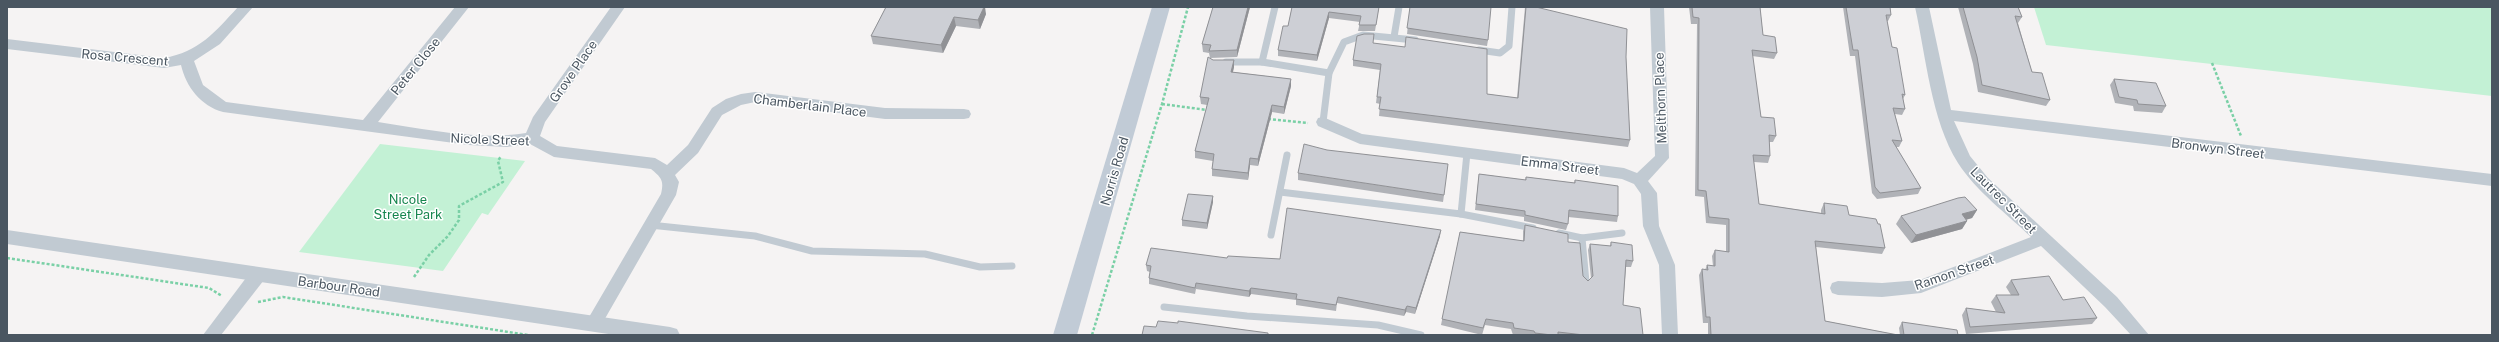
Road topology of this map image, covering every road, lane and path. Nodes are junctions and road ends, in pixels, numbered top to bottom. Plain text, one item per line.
1 (246, 7) edge
2 (462, 7) edge
3 (618, 7) edge
4 (1161, 7) edge
5 (1188, 7) edge
6 (1275, 7) edge
7 (1399, 7) edge
8 (1512, 7) edge
9 (1657, 7) edge
10 (1922, 7) edge
11 (1394, 37) junction
12 (1424, 42) edge
13 (7, 44) edge
14 (1469, 49) edge
15 (187, 59) junction
16 (1220, 62) edge
17 (1262, 62) junction
18 (2212, 63) dead end
19 (1329, 73) junction
20 (1162, 104) junction
21 (1209, 111) edge
22 (964, 114) dead end
23 (1945, 115) junction
24 (1263, 118) edge
25 (1323, 122) junction
26 (367, 126) junction
27 (532, 138) junction
28 (507, 142) junction
29 (2247, 151) junction
30 (1467, 153) junction
31 (1287, 155) dead end
32 (667, 173) junction
33 (1639, 180) junction
34 (2492, 180) edge
35 (1280, 192) junction
36 (1461, 214) junction
37 (649, 225) junction
38 (1622, 233) dead end
39 (1271, 235) dead end
40 (7, 237) edge
41 (1582, 238) junction
42 (2043, 239) junction
43 (7, 258) edge
44 (1012, 266) dead end
45 (258, 275) junction
46 (414, 277) dead end
47 (1586, 282) edge
48 (1838, 288) dead end
49 (223, 297) dead end
50 (262, 302) dead end
51 (1164, 307) dead end
52 (593, 324) junction
53 (211, 335) edge
54 (528, 335) edge
55 (670, 335) edge
56 (1066, 335) edge
57 (1092, 335) edge
58 (1421, 335) edge
59 (1670, 335) edge
60 (2141, 335) edge

1 - 15 street, Rosa Crescent
2 - 26 street, Peter Close
3 - 27 street, Grove Place
4 - 56 main road, Norris Road
5 - 20 path
6 - 17 lane
7 - 11 lane
8 - 14 lane
9 - 33 street, Melthorn Place
10 - 23 street, Lautrec Street
11 - 12 lane
11 - 19 lane
13 - 15 street, Rosa Crescent
15 - 26 street, Nicole Street
16 - 17 lane
17 - 19 lane
18 - 29 path
19 - 25 lane
20 - 21 path
20 - 57 path
22 - 32 street, Chamberlain Place
23 - 29 street, Bronwyn Street
23 - 42 street, Lautrec Street
24 - 25 path
25 - 30 street, Emma Street
26 - 28 street, Nicole Street
27 - 28 street, Nicole Street
27 - 32 street, Nicole Street
28 - 46 path
29 - 34 street, Bronwyn Street
30 - 33 street, Emma Street
30 - 36 lane
31 - 35 lane
32 - 37 street
33 - 59 street
35 - 36 lane
35 - 39 lane
36 - 41 lane
37 - 44 lane
37 - 52 street
38 - 41 lane
40 - 45 street, Barbour Road
41 - 47 lane
42 - 48 street, Ramon Street
42 - 60 street, Lautrec Street
43 - 49 path
45 - 52 street, Barbour Road
45 - 53 street
50 - 54 path
51 - 58 lane
52 - 55 street, Barbour Road

